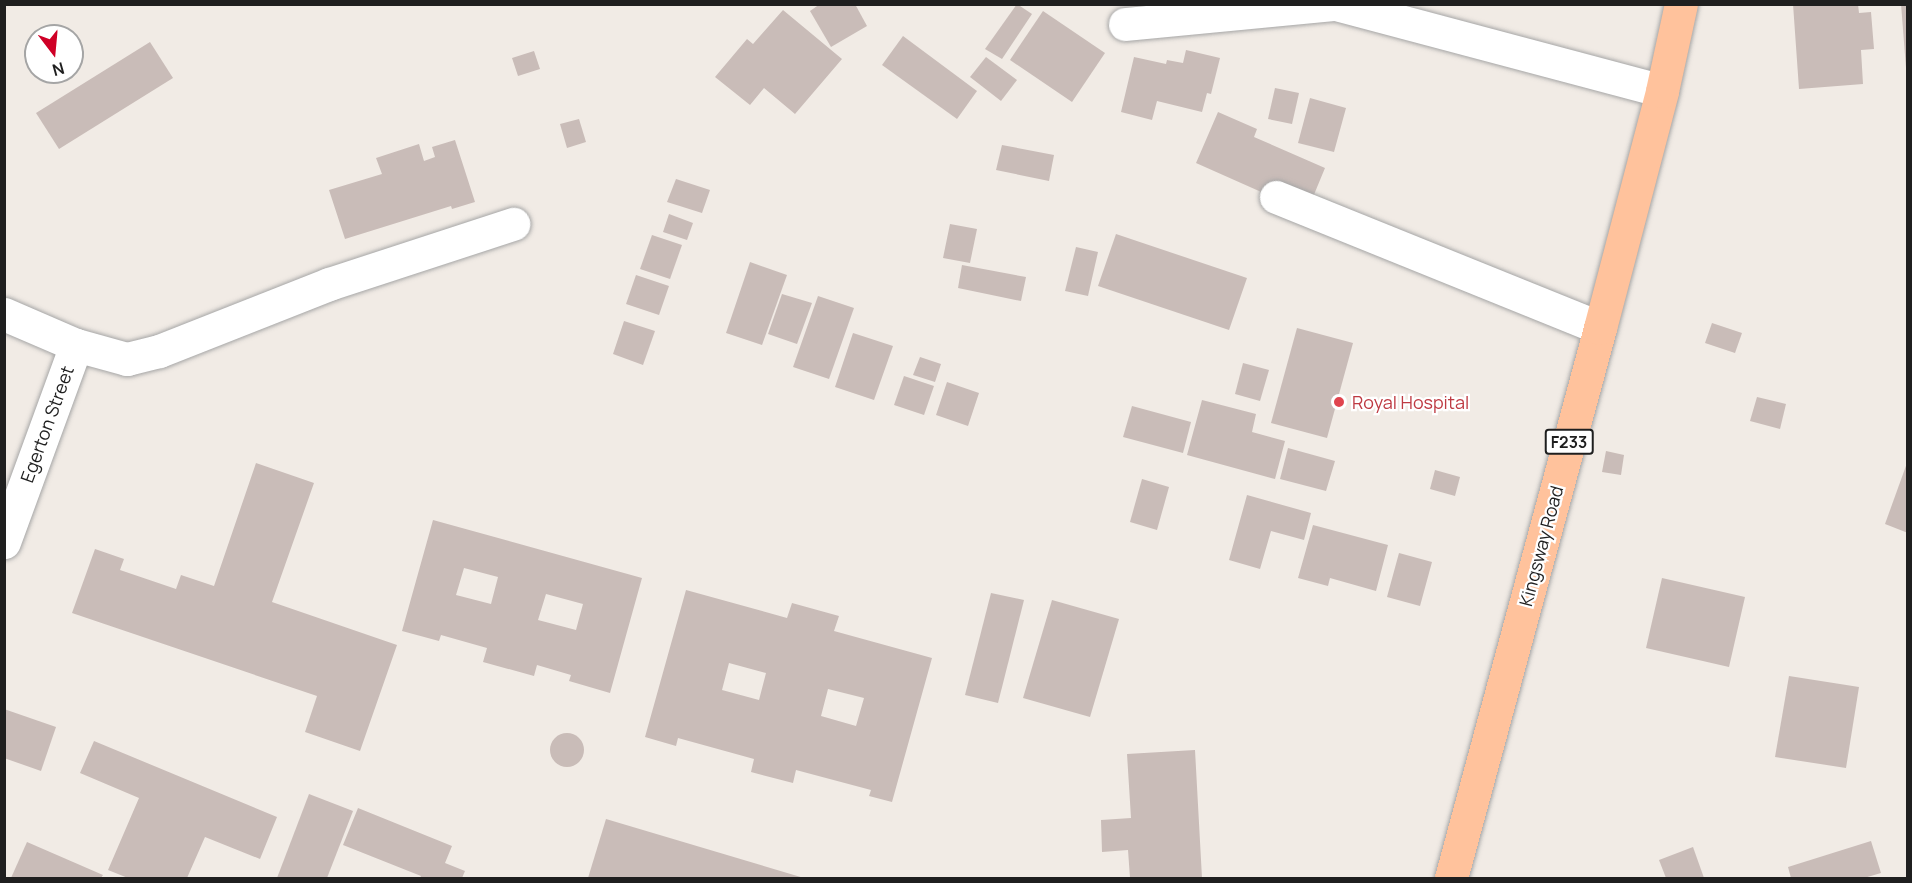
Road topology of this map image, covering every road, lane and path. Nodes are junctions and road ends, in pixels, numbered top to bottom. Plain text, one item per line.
1 (1334, 4) edge
2 (1681, 4) edge
3 (1125, 24) dead end
4 (1662, 91) junction
5 (1276, 197) dead end
6 (513, 224) dead end
7 (4, 314) edge
8 (1600, 328) junction
9 (76, 345) junction
10 (5, 542) edge
11 (1451, 879) edge

1 - 3 street
1 - 4 street
2 - 4 main road, Kingsway Road / F233
4 - 8 main road, Kingsway Road / F233
5 - 8 street
6 - 9 street
7 - 9 street, Egerton Street
8 - 11 main road, Kingsway Road / F233
9 - 10 street, Egerton Street

